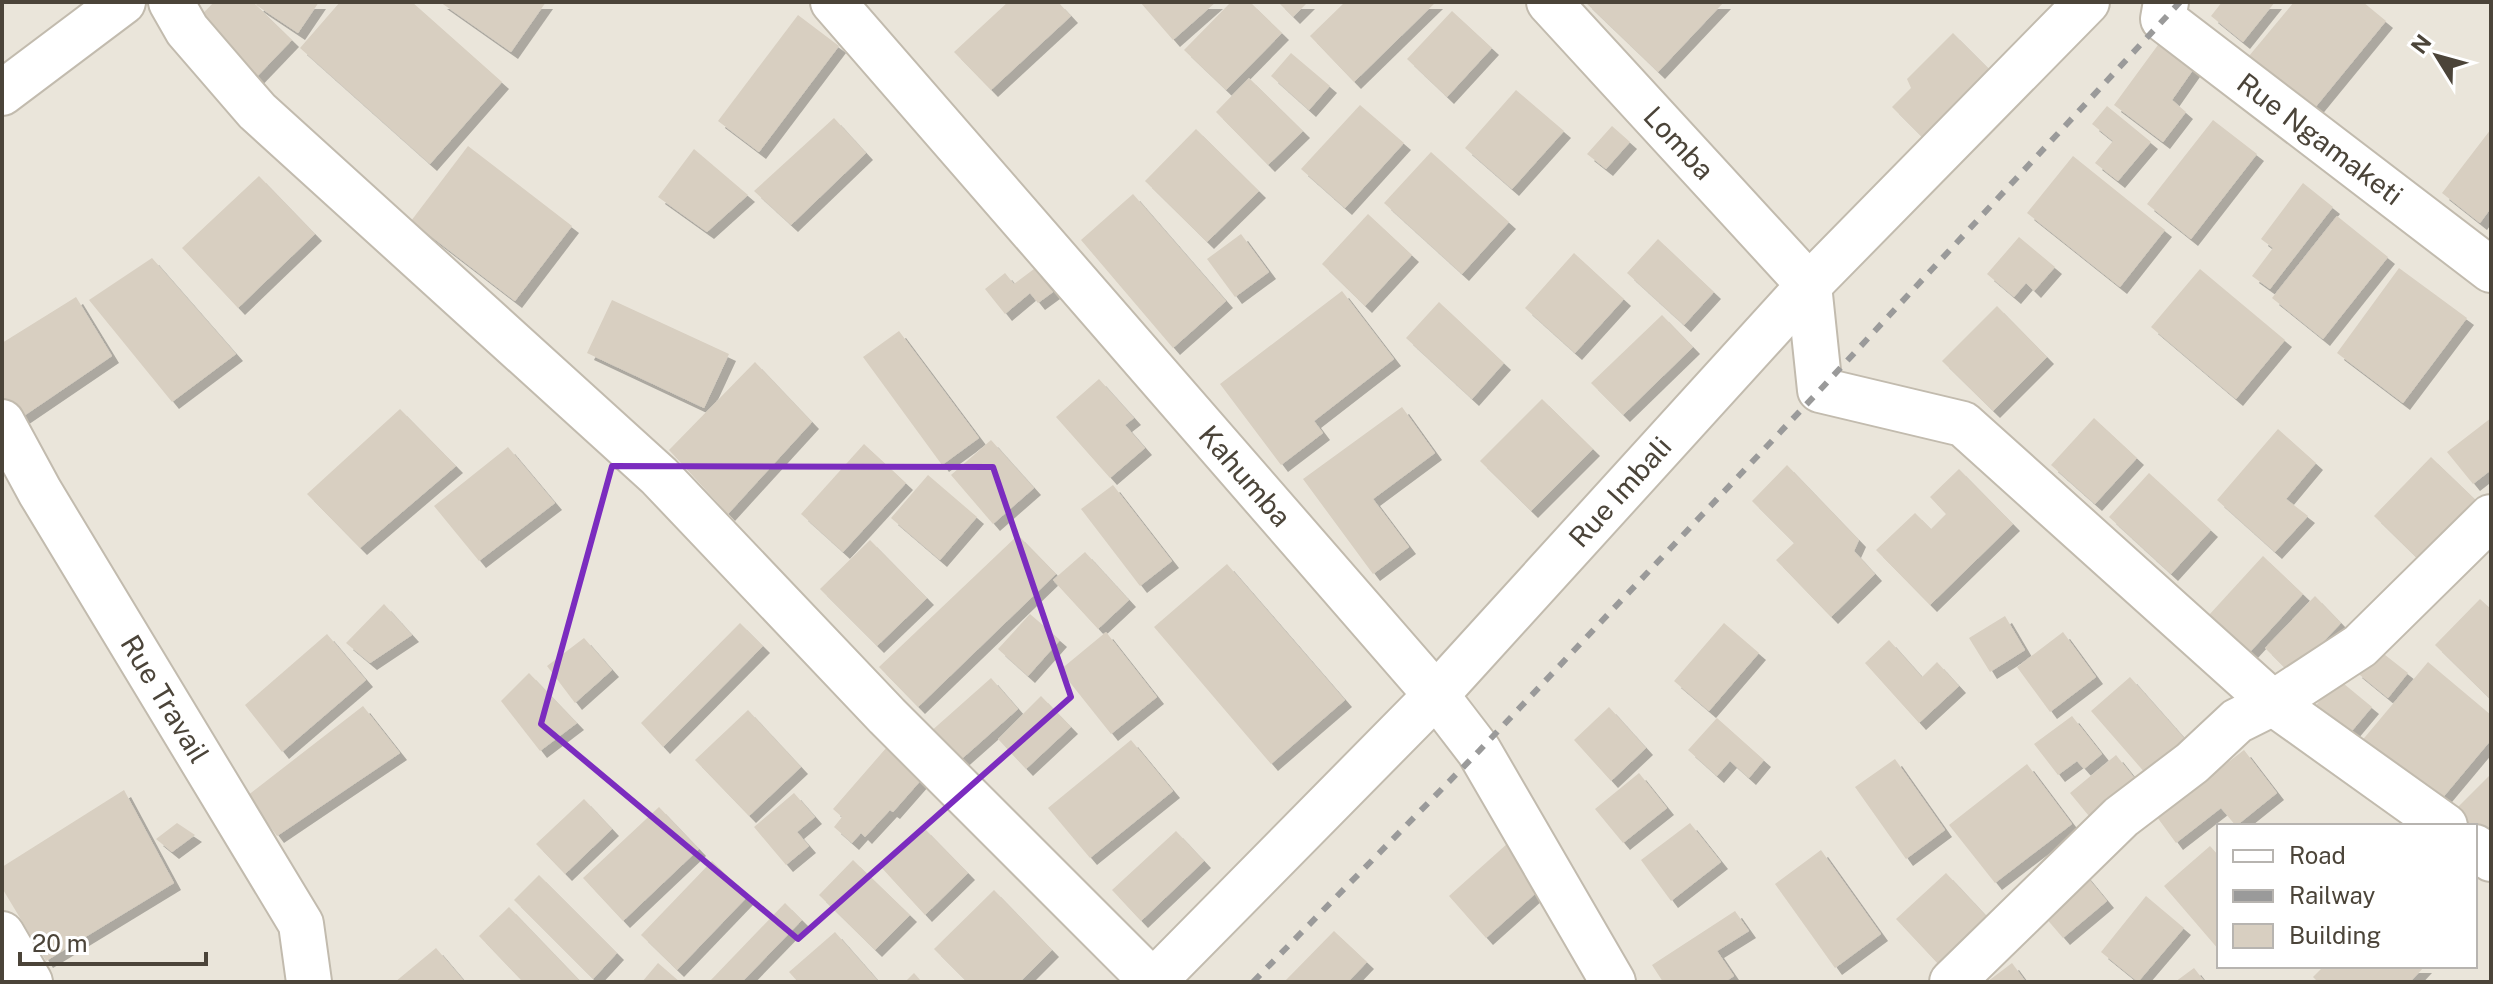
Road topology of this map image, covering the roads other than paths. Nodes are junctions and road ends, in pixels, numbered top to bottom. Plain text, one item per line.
1 (123, 2) edge
2 (171, 2) edge
3 (833, 2) edge
4 (1549, 2) edge
5 (2087, 2) edge
6 (2166, 2) edge
7 (2, 93) edge
8 (2491, 270) edge
9 (1809, 285) junction
10 (2, 422) edge
11 (2491, 517) edge
12 (1436, 695) junction
13 (2273, 703) junction
14 (2442, 824) edge
15 (2, 934) edge
16 (30, 982) edge
17 (309, 982) edge
18 (1153, 982) edge
19 (1613, 982) edge
20 (1952, 982) edge

1 - 7 street
2 - 18 street
3 - 12 street, Kahumba
4 - 9 street, Lomba
5 - 9 street, Rue Imbali
6 - 8 street, Rue Ngamaketi
9 - 12 street, Rue Imbali
9 - 13 street
10 - 17 street, Rue Travail
11 - 13 street
12 - 18 street, Rue Imbali
12 - 19 street, Kahumba
13 - 14 street
13 - 20 street
15 - 16 street

